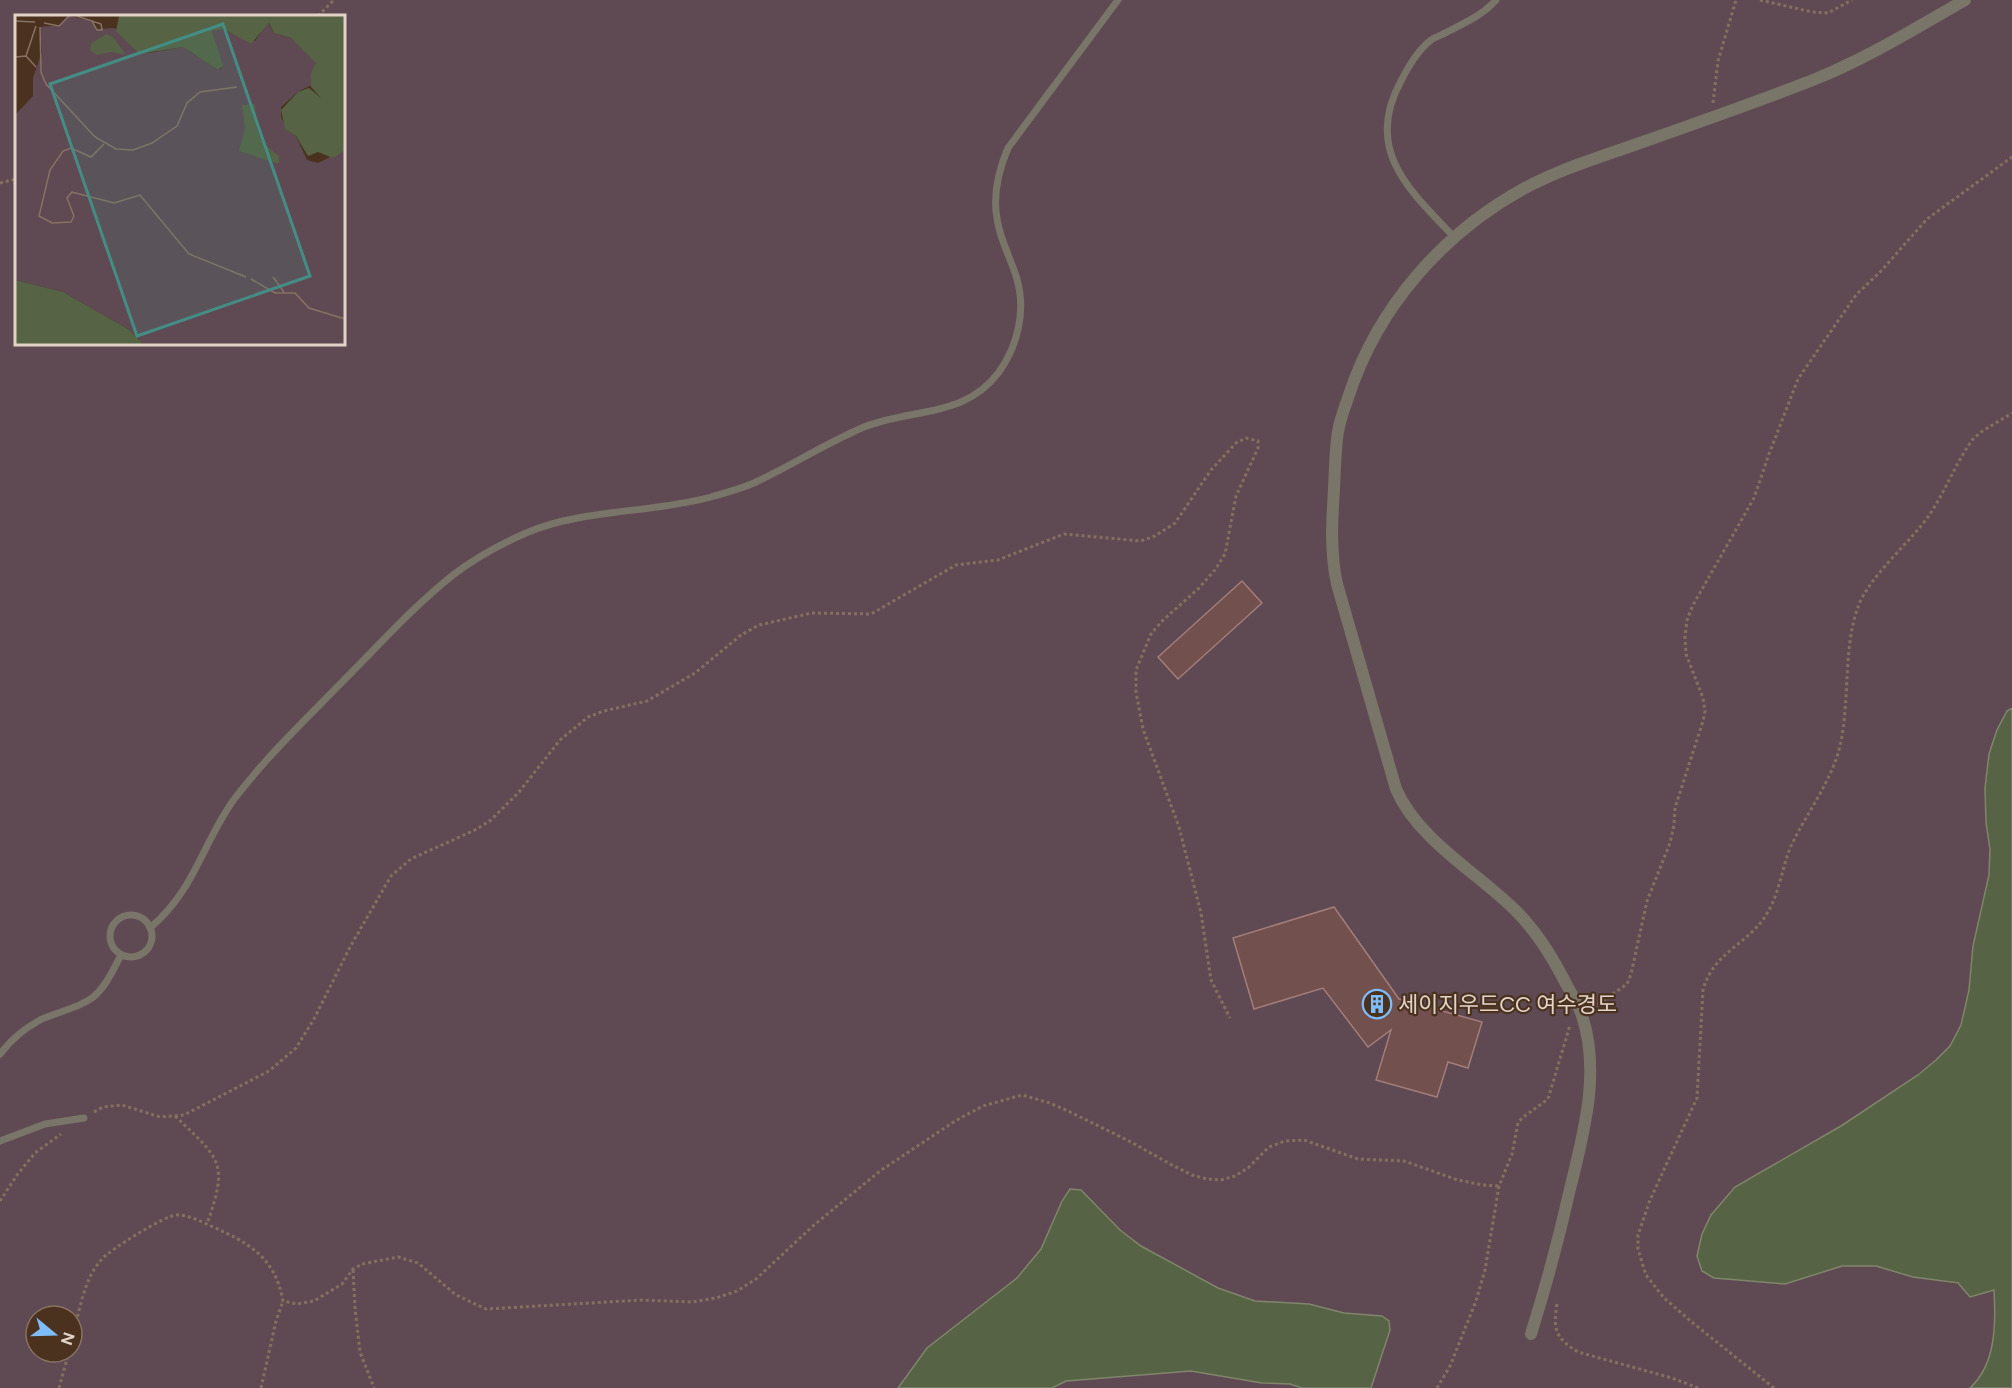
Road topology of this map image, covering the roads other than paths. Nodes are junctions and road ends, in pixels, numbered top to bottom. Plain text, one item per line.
1 (1118, 0) edge
2 (1496, 0) edge
3 (1965, 0) edge
4 (1455, 238) junction
5 (150, 928) junction
6 (122, 955) junction
7 (0, 1054) edge
8 (84, 1118) road end
9 (0, 1141) edge
10 (1531, 1334) dead end

1 - 5 lane
2 - 4 lane
3 - 4 street
4 - 10 street
5 - 6 lane
5 - 6 lane
6 - 7 lane
8 - 9 lane

